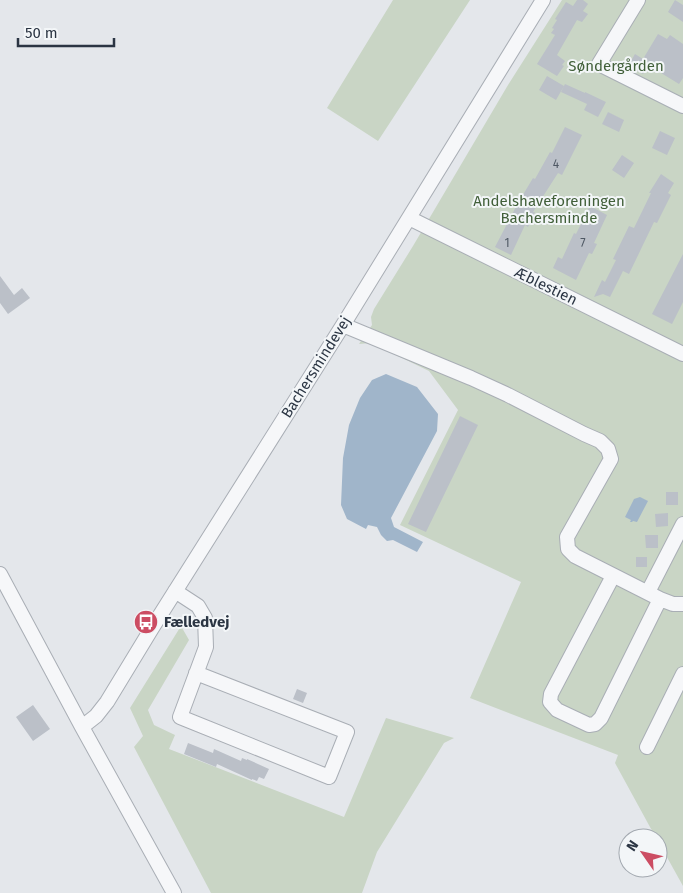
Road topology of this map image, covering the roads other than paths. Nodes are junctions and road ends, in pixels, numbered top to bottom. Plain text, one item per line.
1 (544, 0) edge
2 (638, 0) edge
3 (683, 106) edge
4 (409, 218) junction
5 (343, 325) junction
6 (683, 354) edge
7 (683, 524) edge
8 (0, 574) edge
9 (613, 576) junction
10 (175, 591) junction
11 (654, 596) junction
12 (683, 604) edge
13 (196, 673) junction
14 (683, 674) edge
15 (82, 727) junction
16 (647, 747) dead end
17 (174, 893) edge

1 - 4 street, Bachersmindevej
2 - 3 street
4 - 5 street, Bachersmindevej
4 - 6 street, Æblestien
5 - 9 street
5 - 10 street, Bachersmindevej
7 - 11 street
8 - 15 street
9 - 11 street
9 - 11 street
10 - 13 street
10 - 15 street, Bachersmindevej
11 - 12 street
13 - 13 street
14 - 16 street
15 - 17 street

